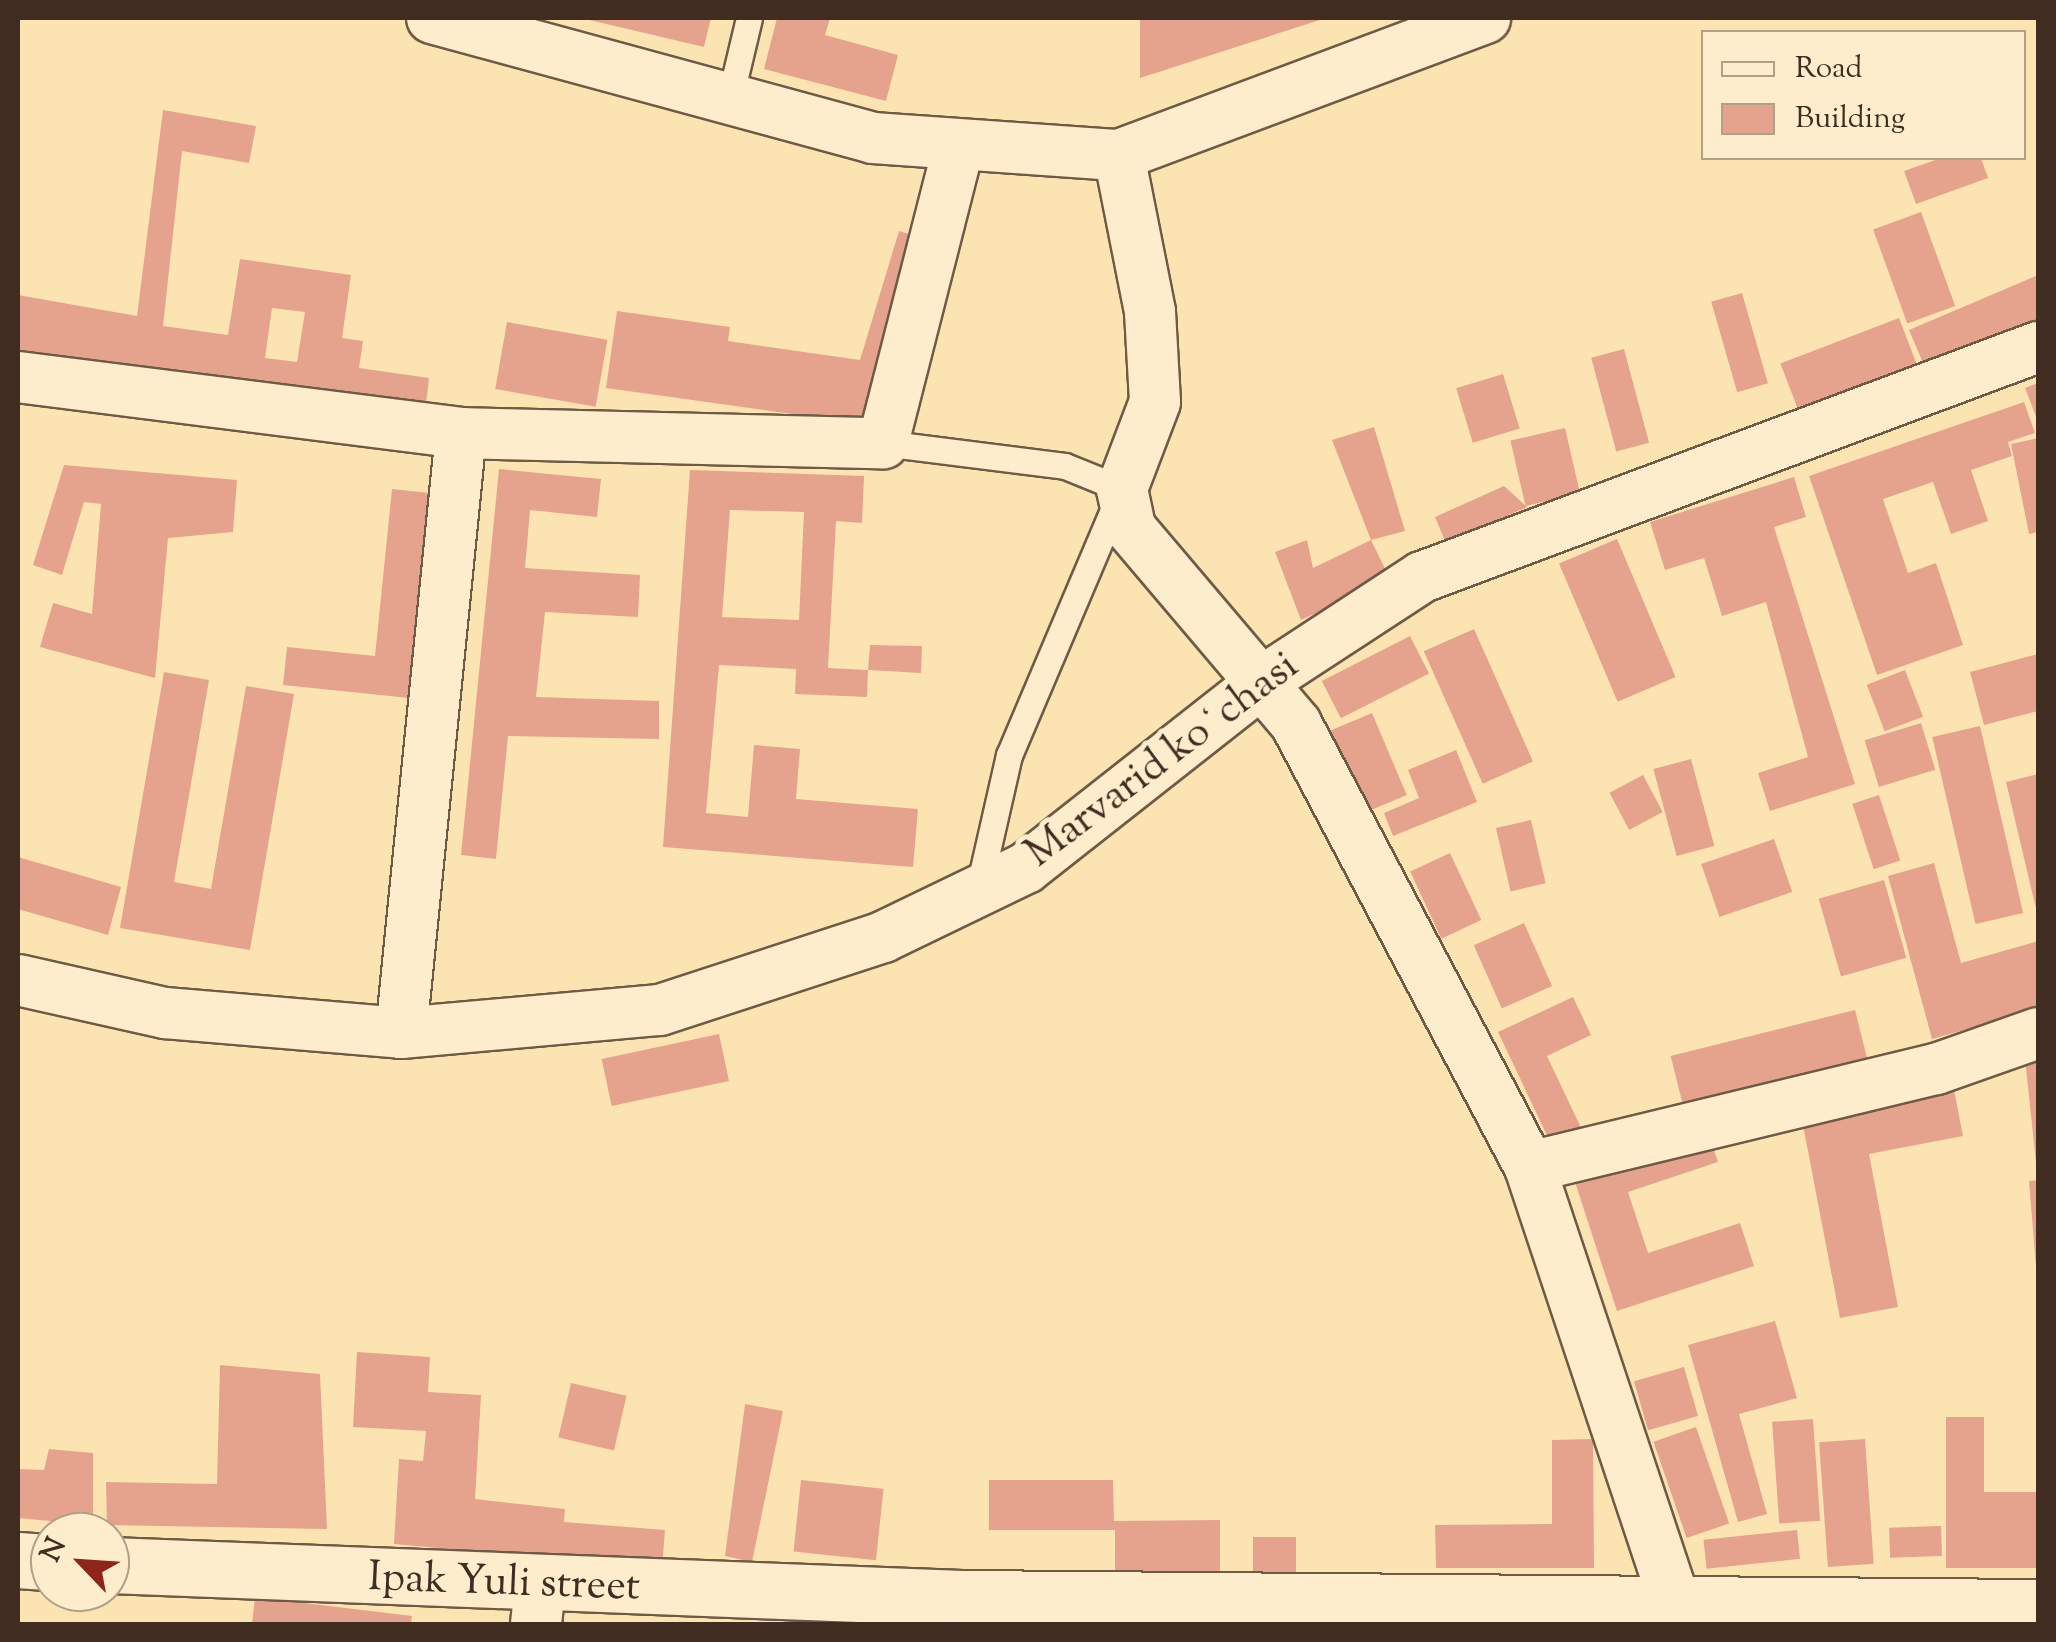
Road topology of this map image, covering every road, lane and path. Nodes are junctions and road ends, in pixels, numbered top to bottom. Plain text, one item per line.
1 (432, 18) edge
2 (749, 18) edge
3 (1485, 18) edge
4 (729, 102) junction
5 (959, 145) junction
6 (1119, 156) junction
7 (2038, 347) edge
8 (18, 378) edge
9 (461, 433) junction
10 (883, 443) junction
11 (1122, 489) junction
12 (1266, 679) junction
13 (978, 890) junction
14 (18, 980) edge
15 (401, 1033) junction
16 (2038, 1033) edge
17 (1530, 1167) junction
18 (130, 1567) edge
19 (538, 1606) edge
20 (2038, 1607) edge
21 (1697, 1609) edge

1 - 4 street
2 - 4 lane
3 - 6 street
4 - 5 street
5 - 6 street
5 - 10 street
6 - 11 street
7 - 12 street, Marvarid koʻchasi
8 - 9 street
9 - 10 street
9 - 15 street
10 - 11 lane
11 - 12 street
11 - 13 lane
12 - 13 street, Marvarid koʻchasi
12 - 17 street
13 - 15 street, Marvarid koʻchasi
14 - 15 street, Marvarid koʻchasi
16 - 17 street
17 - 21 street
18 - 19 main road, Ipak Yuli street
19 - 21 main road, Ipak Yuli street
20 - 21 main road, Ipak Yuli street

